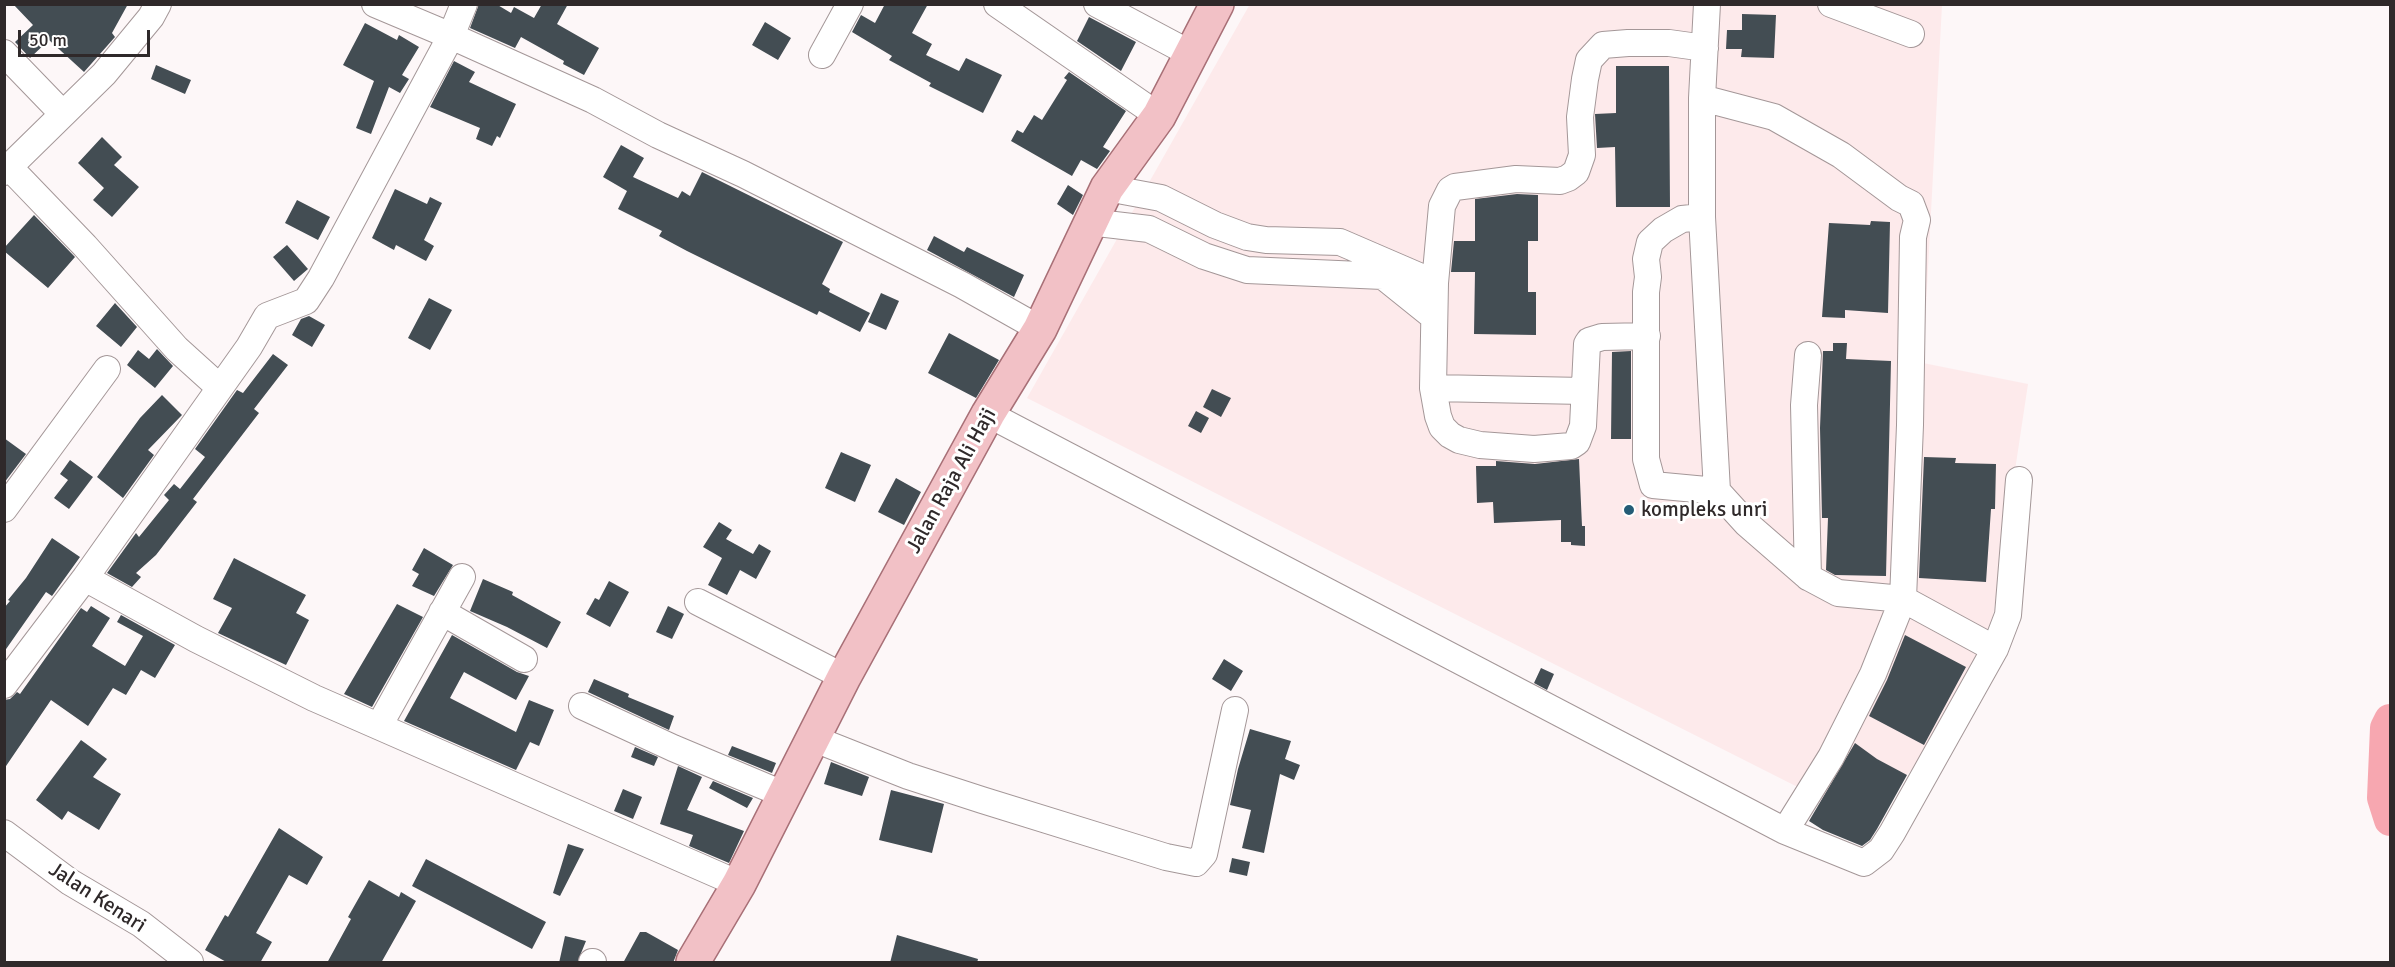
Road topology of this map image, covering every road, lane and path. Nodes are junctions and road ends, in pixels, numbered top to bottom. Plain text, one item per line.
1 (158, 4) edge
2 (375, 4) edge
3 (464, 4) edge
4 (850, 4) edge
5 (997, 4) edge
6 (1097, 4) edge
7 (1217, 4) edge
8 (1707, 4) edge
9 (1831, 4) edge
10 (1911, 34) dead end
11 (451, 36) junction
12 (1705, 48) junction
13 (4, 53) edge
14 (1193, 54) junction
15 (822, 55) dead end
16 (1702, 98) junction
17 (62, 113) junction
18 (1159, 116) junction
19 (7, 170) edge
20 (1107, 188) junction
21 (1702, 217) junction
22 (1089, 222) junction
23 (1340, 242) junction
24 (1338, 274) junction
25 (1434, 283) junction
26 (1434, 317) junction
27 (1040, 329) junction
28 (1647, 336) junction
29 (1808, 355) dead end
30 (106, 369) dead end
31 (219, 387) junction
32 (1433, 388) junction
33 (1584, 391) junction
34 (988, 414) junction
35 (2019, 480) dead end
36 (1717, 491) junction
37 (4, 509) edge
38 (462, 576) dead end
39 (1808, 577) junction
40 (85, 578) junction
41 (1903, 599) junction
42 (698, 602) dead end
43 (442, 612) junction
44 (1995, 649) junction
45 (525, 658) dead end
46 (844, 677) junction
47 (4, 685) edge
48 (582, 706) dead end
49 (1235, 710) dead end
50 (379, 726) junction
51 (812, 738) junction
52 (785, 795) junction
53 (1785, 831) junction
54 (4, 833) edge
55 (739, 884) junction
56 (694, 962) edge
57 (190, 963) edge

1 - 17 street
2 - 11 street
3 - 11 street
4 - 15 street
5 - 18 street
6 - 14 street
7 - 14 main road, Jalan Raja Ali Haji
8 - 12 street
9 - 10 street
11 - 27 street
11 - 31 street
12 - 16 street
12 - 25 street
13 - 17 street
14 - 18 main road, Jalan Raja Ali Haji
16 - 21 street
16 - 41 street
17 - 19 street
18 - 20 main road, Jalan Raja Ali Haji
19 - 31 street
20 - 22 main road, Jalan Raja Ali Haji
20 - 23 street
21 - 28 street
21 - 36 street
22 - 24 street
22 - 27 main road, Jalan Raja Ali Haji
23 - 24 street
23 - 25 street
24 - 26 street
25 - 26 street
26 - 32 street
27 - 34 main road, Jalan Raja Ali Haji
28 - 33 street
28 - 36 street
29 - 39 street
30 - 37 street
31 - 40 street
32 - 33 street
32 - 33 street
34 - 46 main road, Jalan Raja Ali Haji
34 - 53 street
35 - 44 street
36 - 39 street
38 - 43 street
39 - 41 street
40 - 47 street
40 - 50 street
41 - 44 street
41 - 53 street
42 - 46 street
43 - 45 street
43 - 50 street
44 - 53 street
46 - 51 main road, Jalan Raja Ali Haji
48 - 52 street
49 - 51 street
50 - 55 street
51 - 52 main road, Jalan Raja Ali Haji
52 - 55 main road, Jalan Raja Ali Haji
54 - 57 street, Jalan Kenari
55 - 56 main road, Jalan Raja Ali Haji

